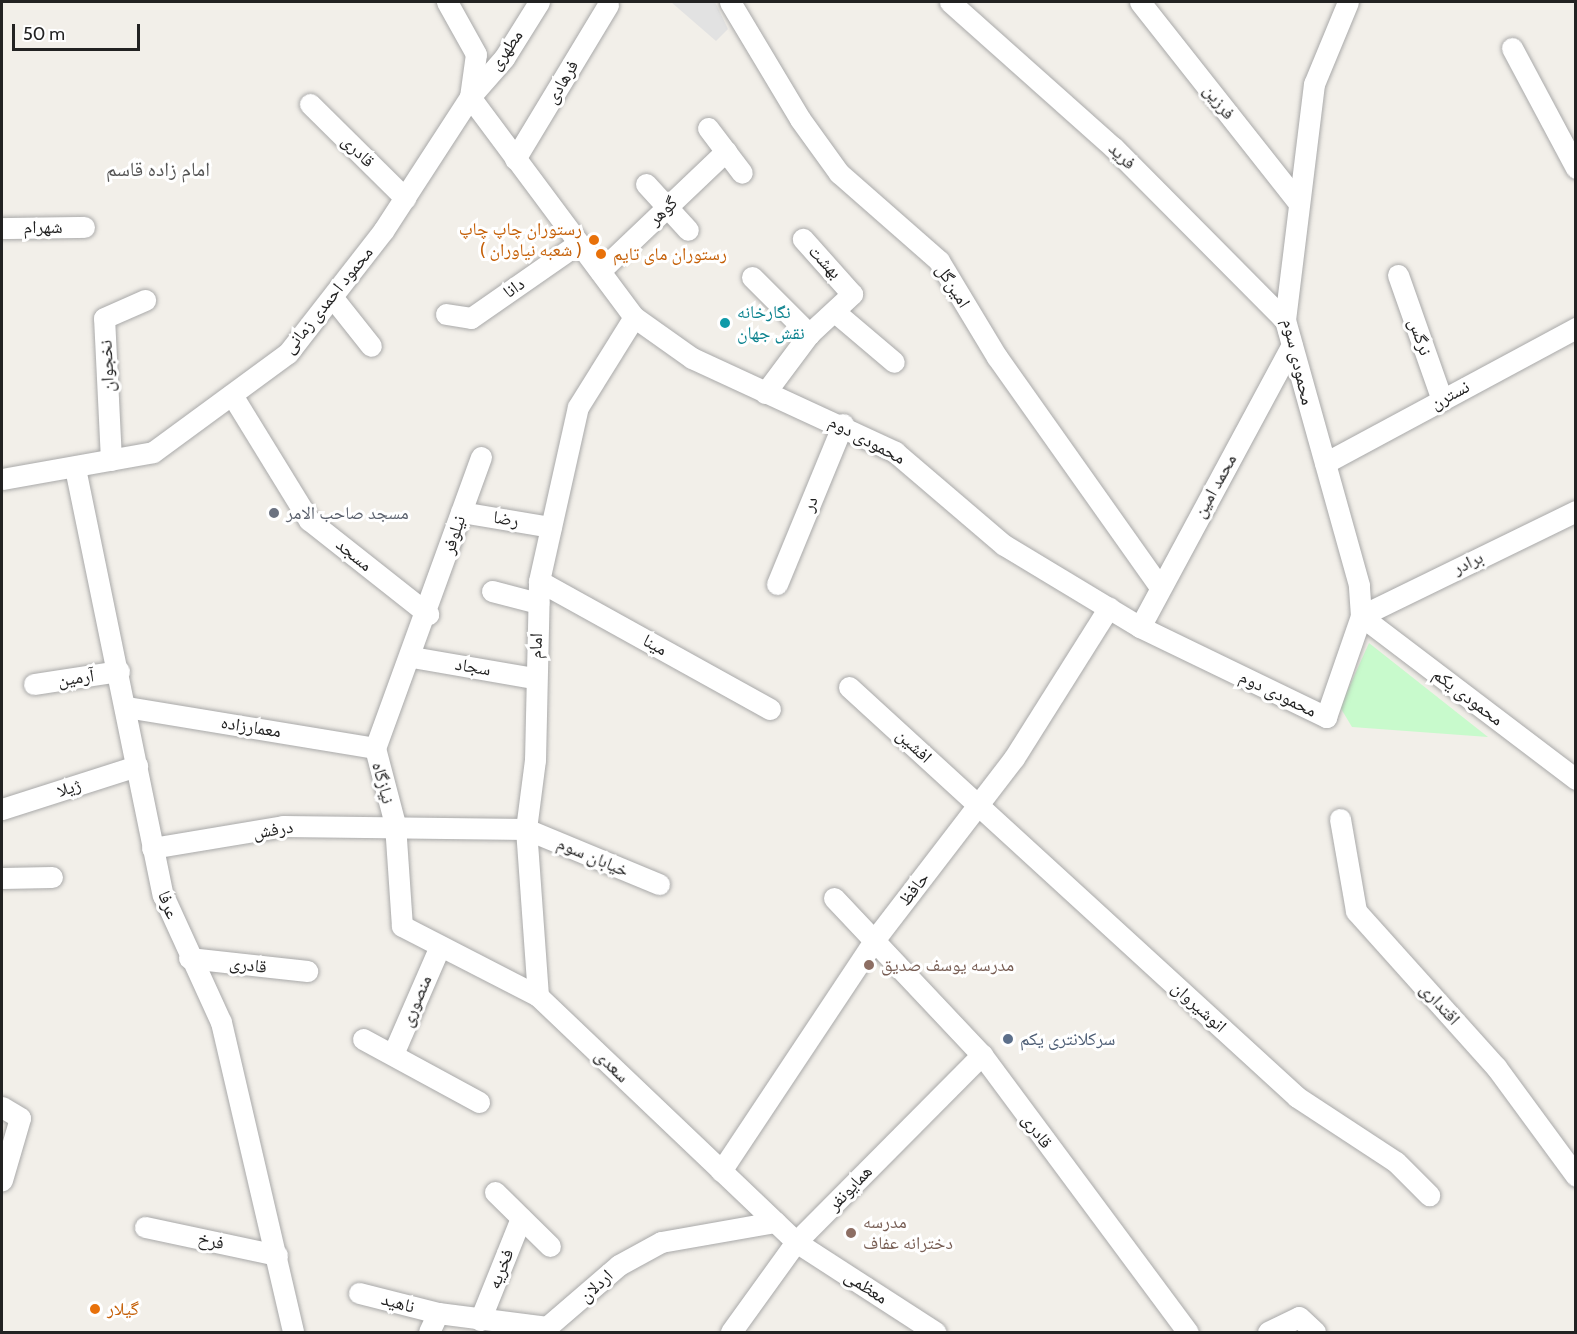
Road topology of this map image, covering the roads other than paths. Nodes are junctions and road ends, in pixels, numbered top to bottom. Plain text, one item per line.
1 (447, 2) edge
2 (539, 2) edge
3 (730, 2) edge
4 (950, 2) edge
5 (1140, 2) edge
6 (1348, 2) edge
7 (608, 6) dead end
8 (1512, 48) dead end
9 (470, 97) junction
10 (310, 104) dead end
11 (708, 128) dead end
12 (726, 151) junction
13 (515, 159) junction
14 (1575, 168) edge
15 (742, 173) dead end
16 (646, 184) dead end
17 (405, 198) junction
18 (1298, 202) junction
19 (666, 207) junction
20 (84, 227) dead end
21 (2, 228) edge
22 (688, 230) dead end
23 (803, 239) dead end
24 (579, 243) junction
25 (600, 271) junction
26 (1398, 274) dead end
27 (752, 277) dead end
28 (333, 298) junction
29 (145, 300) dead end
30 (835, 312) junction
31 (446, 314) dead end
32 (634, 317) junction
33 (1285, 320) junction
34 (1575, 328) edge
35 (809, 334) junction
36 (1292, 345) junction
37 (370, 346) dead end
38 (894, 362) dead end
39 (765, 393) junction
40 (232, 394) junction
41 (1442, 400) junction
42 (843, 424) junction
43 (481, 457) dead end
44 (111, 460) junction
45 (1325, 463) junction
46 (75, 468) junction
47 (2, 479) edge
48 (1575, 511) edge
49 (461, 512) junction
50 (551, 526) junction
51 (539, 581) junction
52 (777, 584) dead end
53 (1160, 587) junction
54 (492, 591) dead end
55 (538, 603) junction
56 (1109, 608) junction
57 (428, 614) junction
58 (1361, 616) junction
59 (1140, 627) junction
60 (412, 657) junction
61 (119, 671) junction
62 (534, 678) junction
63 (34, 684) dead end
64 (849, 687) dead end
65 (127, 707) junction
66 (770, 709) dead end
67 (1326, 717) joint
68 (375, 748) junction
69 (137, 766) junction
70 (1575, 779) edge
71 (979, 806) junction
72 (2, 810) edge
73 (1340, 819) dead end
74 (395, 824) junction
75 (526, 829) junction
76 (152, 848) junction
77 (52, 877) dead end
78 (2, 878) edge
79 (659, 885) dead end
80 (834, 898) dead end
81 (402, 926) joint
82 (875, 939) junction
83 (439, 948) junction
84 (189, 957) junction
85 (307, 971) dead end
86 (538, 996) junction
87 (363, 1039) dead end
88 (393, 1054) junction
89 (982, 1055) junction
90 (478, 1102) dead end
91 (2, 1107) edge
92 (721, 1171) junction
93 (1575, 1176) edge
94 (2, 1180) edge
95 (495, 1192) dead end
96 (1429, 1195) dead end
97 (521, 1218) junction
98 (775, 1222) junction
99 (145, 1227) dead end
100 (796, 1242) junction
101 (549, 1246) dead end
102 (277, 1255) junction
103 (359, 1293) dead end
104 (480, 1320) junction
105 (433, 1323) edge
106 (293, 1332) edge
107 (731, 1332) edge
108 (935, 1332) edge
109 (1188, 1332) edge
110 (1268, 1332) edge
111 (1315, 1332) edge

1 - 9 street, محمود احمدی زمانی
2 - 9 street, مطهری
3 - 53 street, امین‌گل
4 - 33 street, فرید
5 - 18 street, فرزین
6 - 18 street, محمودی سوم
7 - 13 street, فرهادی
8 - 14 street
9 - 13 street, محمودی دوم
9 - 17 street, محمود احمدی زمانی
10 - 17 street, قادری
11 - 12 street
12 - 15 street
12 - 19 street, گوهر
13 - 24 street, محمودی دوم
16 - 19 street
17 - 28 street, محمود احمدی زمانی
18 - 33 street, محمودی سوم
19 - 22 street
19 - 25 street, گوهر
20 - 21 street, شهرام
23 - 30 street, بهشت
24 - 25 street, محمودی دوم
24 - 31 street, دانا
25 - 32 street, محمودی دوم
26 - 41 street, نرگس
27 - 35 street
28 - 37 street
28 - 40 street, محمود احمدی زمانی
29 - 44 street, نخجوان
30 - 35 street, بهشت
30 - 38 street
32 - 39 street, محمودی دوم
32 - 50 street, امام
33 - 36 street, محمودی سوم
34 - 41 street, نسترن
35 - 39 street, بهشت
36 - 45 street, محمودی سوم
36 - 53 street, محمد امین
39 - 42 street, محمودی دوم
40 - 44 street, محمود احمدی زمانی
40 - 57 street, مسجد
41 - 45 street, نسترن
42 - 52 street, در
42 - 56 street, محمودی دوم
43 - 49 street, نیلوفر
44 - 46 street, محمود احمدی زمانی
45 - 58 street, محمودی سوم
46 - 47 street, محمود احمدی زمانی
46 - 61 street, عرفا
48 - 58 street, برادر
49 - 50 street, رضا
49 - 57 street, نیلوفر
50 - 51 street, امام
51 - 55 street, امام
51 - 66 street, مینا
53 - 59 street, محمد امین
54 - 55 street
55 - 62 street, امام
56 - 59 street, محمودی دوم
56 - 71 street, حافظ
57 - 60 street, نیازگاه
58 - 67 street, محمودی سوم
58 - 70 street, محمودی یکم
59 - 67 street, محمودی دوم
60 - 62 street, سجاد
60 - 68 street, نیازگاه
61 - 63 street, آرمین
61 - 65 street, عرفا
62 - 75 street, امام
64 - 71 street, افشین
65 - 68 street, معمارزاده
65 - 69 street, عرفا
68 - 74 street, نیازگاه
69 - 72 street, ژیلا
69 - 76 street, عرفا
71 - 82 street, حافظ
71 - 96 street, انوشیروان
73 - 93 street, اقتداری
74 - 75 street, درفش
74 - 76 street, درفش
74 - 81 street, نیازگاه
75 - 79 street, خیابان سوم
75 - 86 street, امام
76 - 84 street, عرفا
77 - 78 street
80 - 82 street, قادری
81 - 83 street, سعدی
82 - 89 street, قادری
82 - 92 street, حافظ
83 - 86 street, سعدی
83 - 88 street, منصوری
84 - 85 street, قادری
84 - 102 street, عرفا
86 - 92 street, سعدی
87 - 88 street
88 - 90 street
89 - 100 street, همایونفر
89 - 109 street, قادری
91 - 94 street
92 - 98 street, سعدی
95 - 97 street
97 - 101 street
97 - 104 street, فخریه
98 - 100 street, سعدی
98 - 104 street, اردلان
99 - 102 street, فرخ
100 - 107 street, همایونفر
100 - 108 street, معظمی
102 - 106 street, عرفا
103 - 105 street, ناهید
104 - 105 street, اردلان
110 - 111 street

